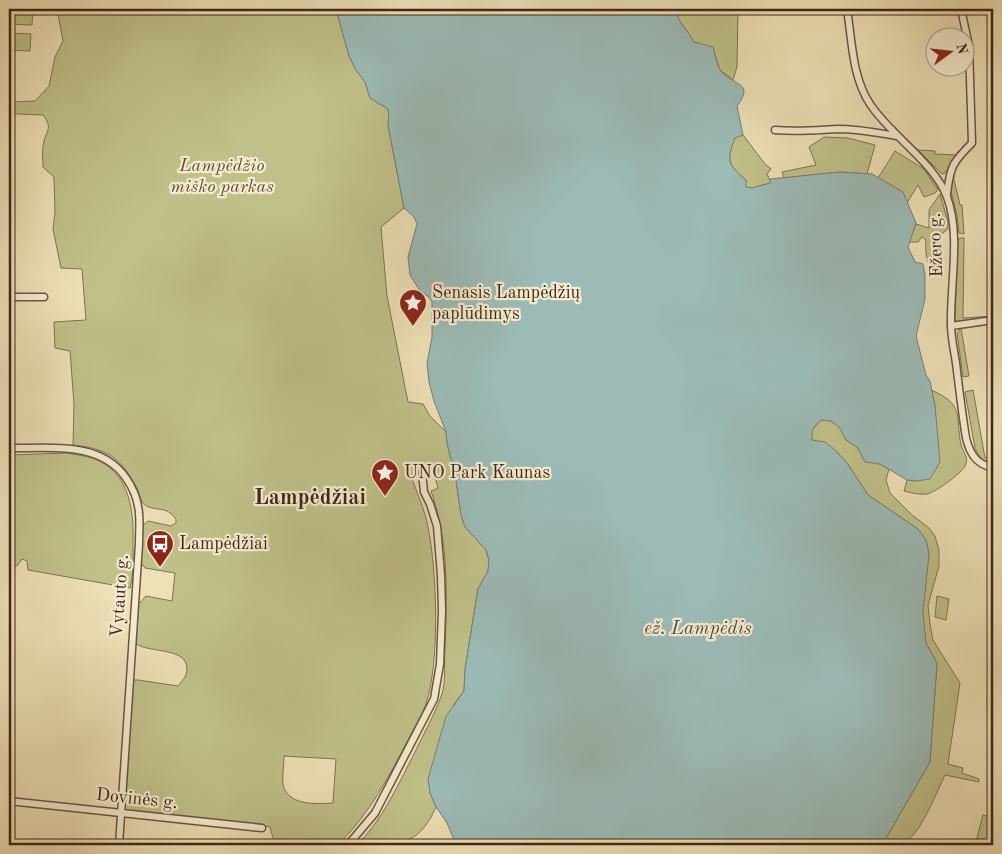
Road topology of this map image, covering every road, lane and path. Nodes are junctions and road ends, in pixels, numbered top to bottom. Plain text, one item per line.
1 (847, 9) edge
2 (961, 9) edge
3 (776, 130) dead end
4 (897, 136) junction
5 (946, 195) junction
6 (9, 297) edge
7 (44, 297) dead end
8 (993, 320) edge
9 (951, 326) junction
10 (9, 448) edge
11 (993, 468) edge
12 (422, 473) dead end
13 (993, 688) edge
14 (993, 707) edge
15 (9, 801) edge
16 (121, 813) junction
17 (262, 828) dead end
18 (119, 845) edge
19 (348, 845) edge

1 - 4 street, Ežero g.
2 - 5 street
3 - 4 street
4 - 5 street, Ežero g.
5 - 9 street, Ežero g.
6 - 7 street
8 - 9 street
9 - 11 street, Ežero g.
10 - 16 street, Vytauto g.
12 - 19 street
13 - 14 street
15 - 16 street, Dovinės g.
16 - 17 street, Dovinės g.
16 - 18 street, Vytauto g.

